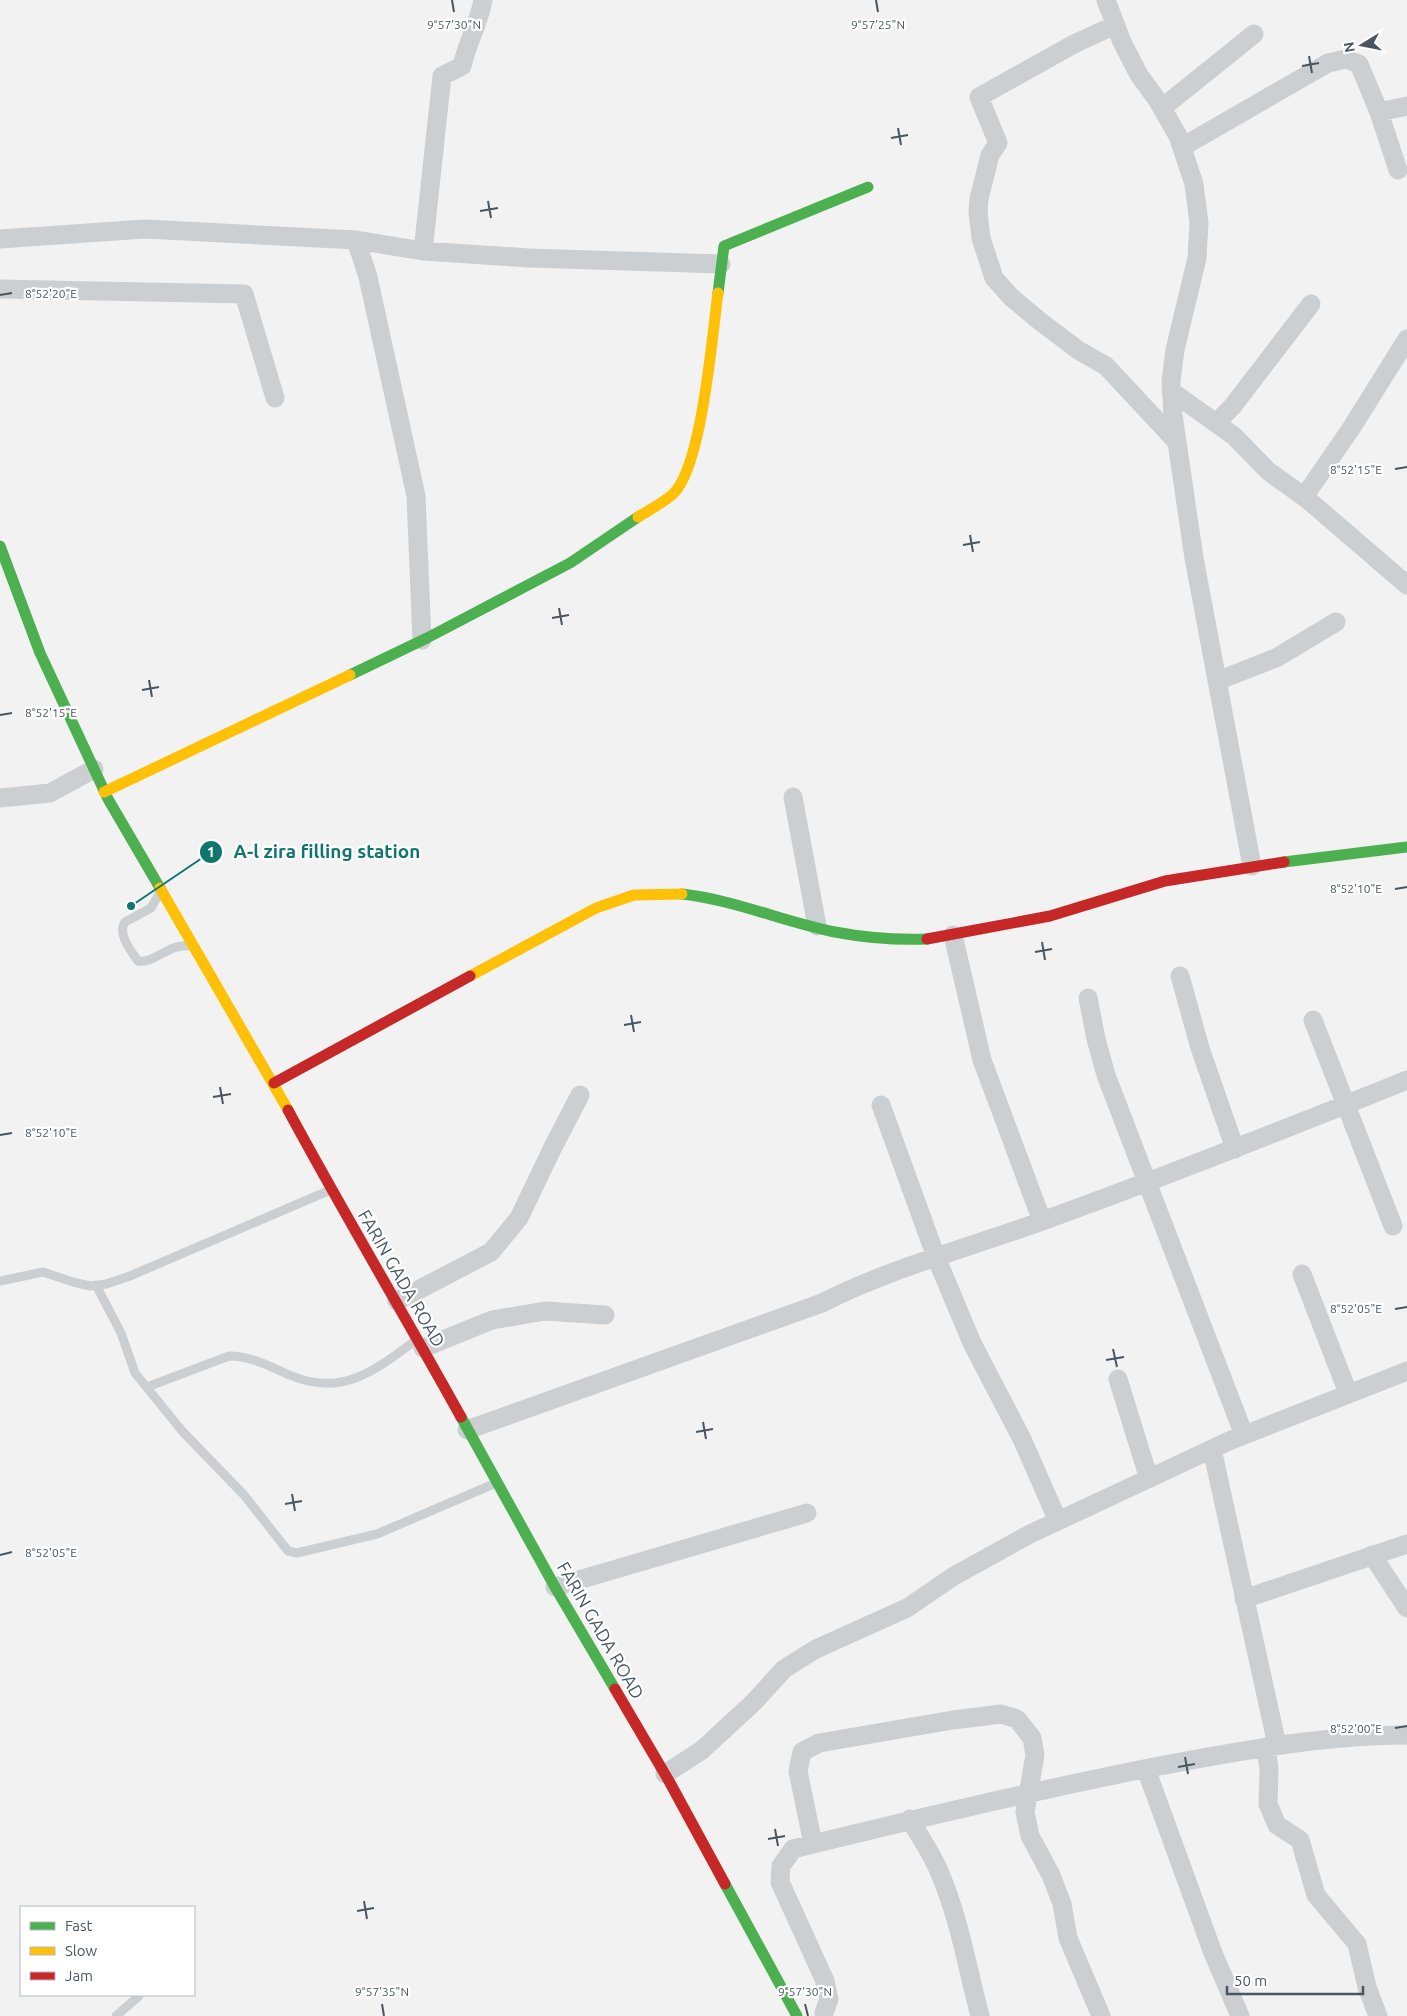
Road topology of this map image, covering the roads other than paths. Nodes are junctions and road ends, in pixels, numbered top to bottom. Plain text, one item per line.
1 (483, 0) edge
2 (1106, 0) edge
3 (1115, 25) junction
4 (1254, 34) dead end
5 (1407, 106) edge
6 (1162, 108) junction
7 (1378, 112) junction
8 (1182, 147) junction
9 (1398, 170) dead end
10 (868, 187) dead end
11 (0, 239) edge
12 (356, 240) junction
13 (423, 251) junction
14 (721, 264) junction
15 (0, 289) edge
16 (1311, 304) dead end
17 (1407, 340) edge
18 (1171, 390) junction
19 (275, 398) dead end
20 (1216, 423) junction
21 (1176, 440) junction
22 (1304, 496) junction
23 (0, 546) edge
24 (1407, 584) edge
25 (1336, 622) dead end
26 (422, 640) junction
27 (1217, 681) junction
28 (94, 770) junction
29 (104, 792) junction
30 (793, 797) dead end
31 (0, 798) edge
32 (1407, 847) edge
33 (1252, 866) junction
34 (160, 890) junction
35 (817, 926) junction
36 (953, 935) junction
37 (194, 947) junction
38 (1180, 976) dead end
39 (1088, 998) dead end
40 (1313, 1020) dead end
41 (1407, 1080) edge
42 (274, 1083) junction
43 (580, 1095) dead end
44 (882, 1105) dead end
45 (1345, 1105) junction
46 (1235, 1149) junction
47 (1147, 1182) junction
48 (331, 1190) junction
49 (1042, 1221) junction
50 (1393, 1226) dead end
51 (936, 1257) junction
52 (1302, 1274) dead end
53 (0, 1281) edge
54 (96, 1285) junction
55 (397, 1301) junction
56 (605, 1315) dead end
57 (421, 1343) junction
58 (1407, 1371) edge
59 (1118, 1380) dead end
60 (147, 1387) junction
61 (1348, 1393) junction
62 (466, 1430) junction
63 (1244, 1435) junction
64 (1212, 1449) junction
65 (1149, 1480) junction
66 (496, 1483) junction
67 (807, 1513) dead end
68 (1058, 1521) junction
69 (1407, 1544) edge
70 (1372, 1555) junction
71 (555, 1587) junction
72 (1244, 1599) junction
73 (1407, 1608) edge
74 (1406, 1736) edge
75 (1272, 1746) junction
76 (1146, 1769) junction
77 (666, 1774) junction
78 (1030, 1792) junction
79 (910, 1819) junction
80 (813, 1844) junction
81 (139, 1996) dead end
82 (824, 2013) dead end
83 (116, 2016) edge
84 (797, 2016) edge
85 (980, 2016) edge
86 (1101, 2016) edge
87 (1240, 2016) edge
88 (1378, 2016) edge

1 - 13 street
2 - 3 street
3 - 6 street
3 - 21 street
4 - 6 street
5 - 7 street
6 - 8 street
7 - 8 street
7 - 9 street
8 - 18 street
10 - 14 street
11 - 12 street
12 - 13 street
12 - 26 street
13 - 14 street
14 - 26 street
15 - 19 street
16 - 20 street
17 - 22 street
18 - 20 street
18 - 21 street
20 - 22 street
21 - 27 street
22 - 24 street
23 - 28 street, FARIN GADA ROAD
25 - 27 street
26 - 29 street
27 - 33 street
28 - 29 street, FARIN GADA ROAD
28 - 31 street
29 - 34 street, FARIN GADA ROAD
30 - 35 street
32 - 33 street
33 - 36 street
34 - 37 street, FARIN GADA ROAD
34 - 37 lane
35 - 36 street
35 - 42 street
36 - 49 street
37 - 42 street, FARIN GADA ROAD
38 - 46 street
39 - 47 street
40 - 45 street
41 - 45 street
42 - 48 street, FARIN GADA ROAD
43 - 55 street
44 - 51 street
45 - 46 street
45 - 50 street
46 - 47 street
47 - 49 street
47 - 63 street
48 - 54 lane
48 - 55 street, FARIN GADA ROAD
49 - 51 street
51 - 62 street
51 - 68 street
52 - 61 street
53 - 54 lane
54 - 60 lane
55 - 57 street, FARIN GADA ROAD
56 - 57 street
57 - 60 lane
57 - 62 street, FARIN GADA ROAD
58 - 61 street
59 - 65 street
60 - 66 lane
61 - 63 street
62 - 66 street, FARIN GADA ROAD
63 - 64 street
64 - 65 street
64 - 72 street
65 - 68 street
66 - 71 street, FARIN GADA ROAD
67 - 71 street
68 - 77 street
69 - 70 street
70 - 72 street
70 - 73 street
71 - 77 street, FARIN GADA ROAD
72 - 75 street
74 - 75 street
75 - 76 street
75 - 88 street
76 - 78 street
76 - 87 street
77 - 84 street, FARIN GADA ROAD
78 - 79 street
78 - 80 street
78 - 86 street
79 - 80 street
79 - 85 street
80 - 82 street
81 - 83 lane

